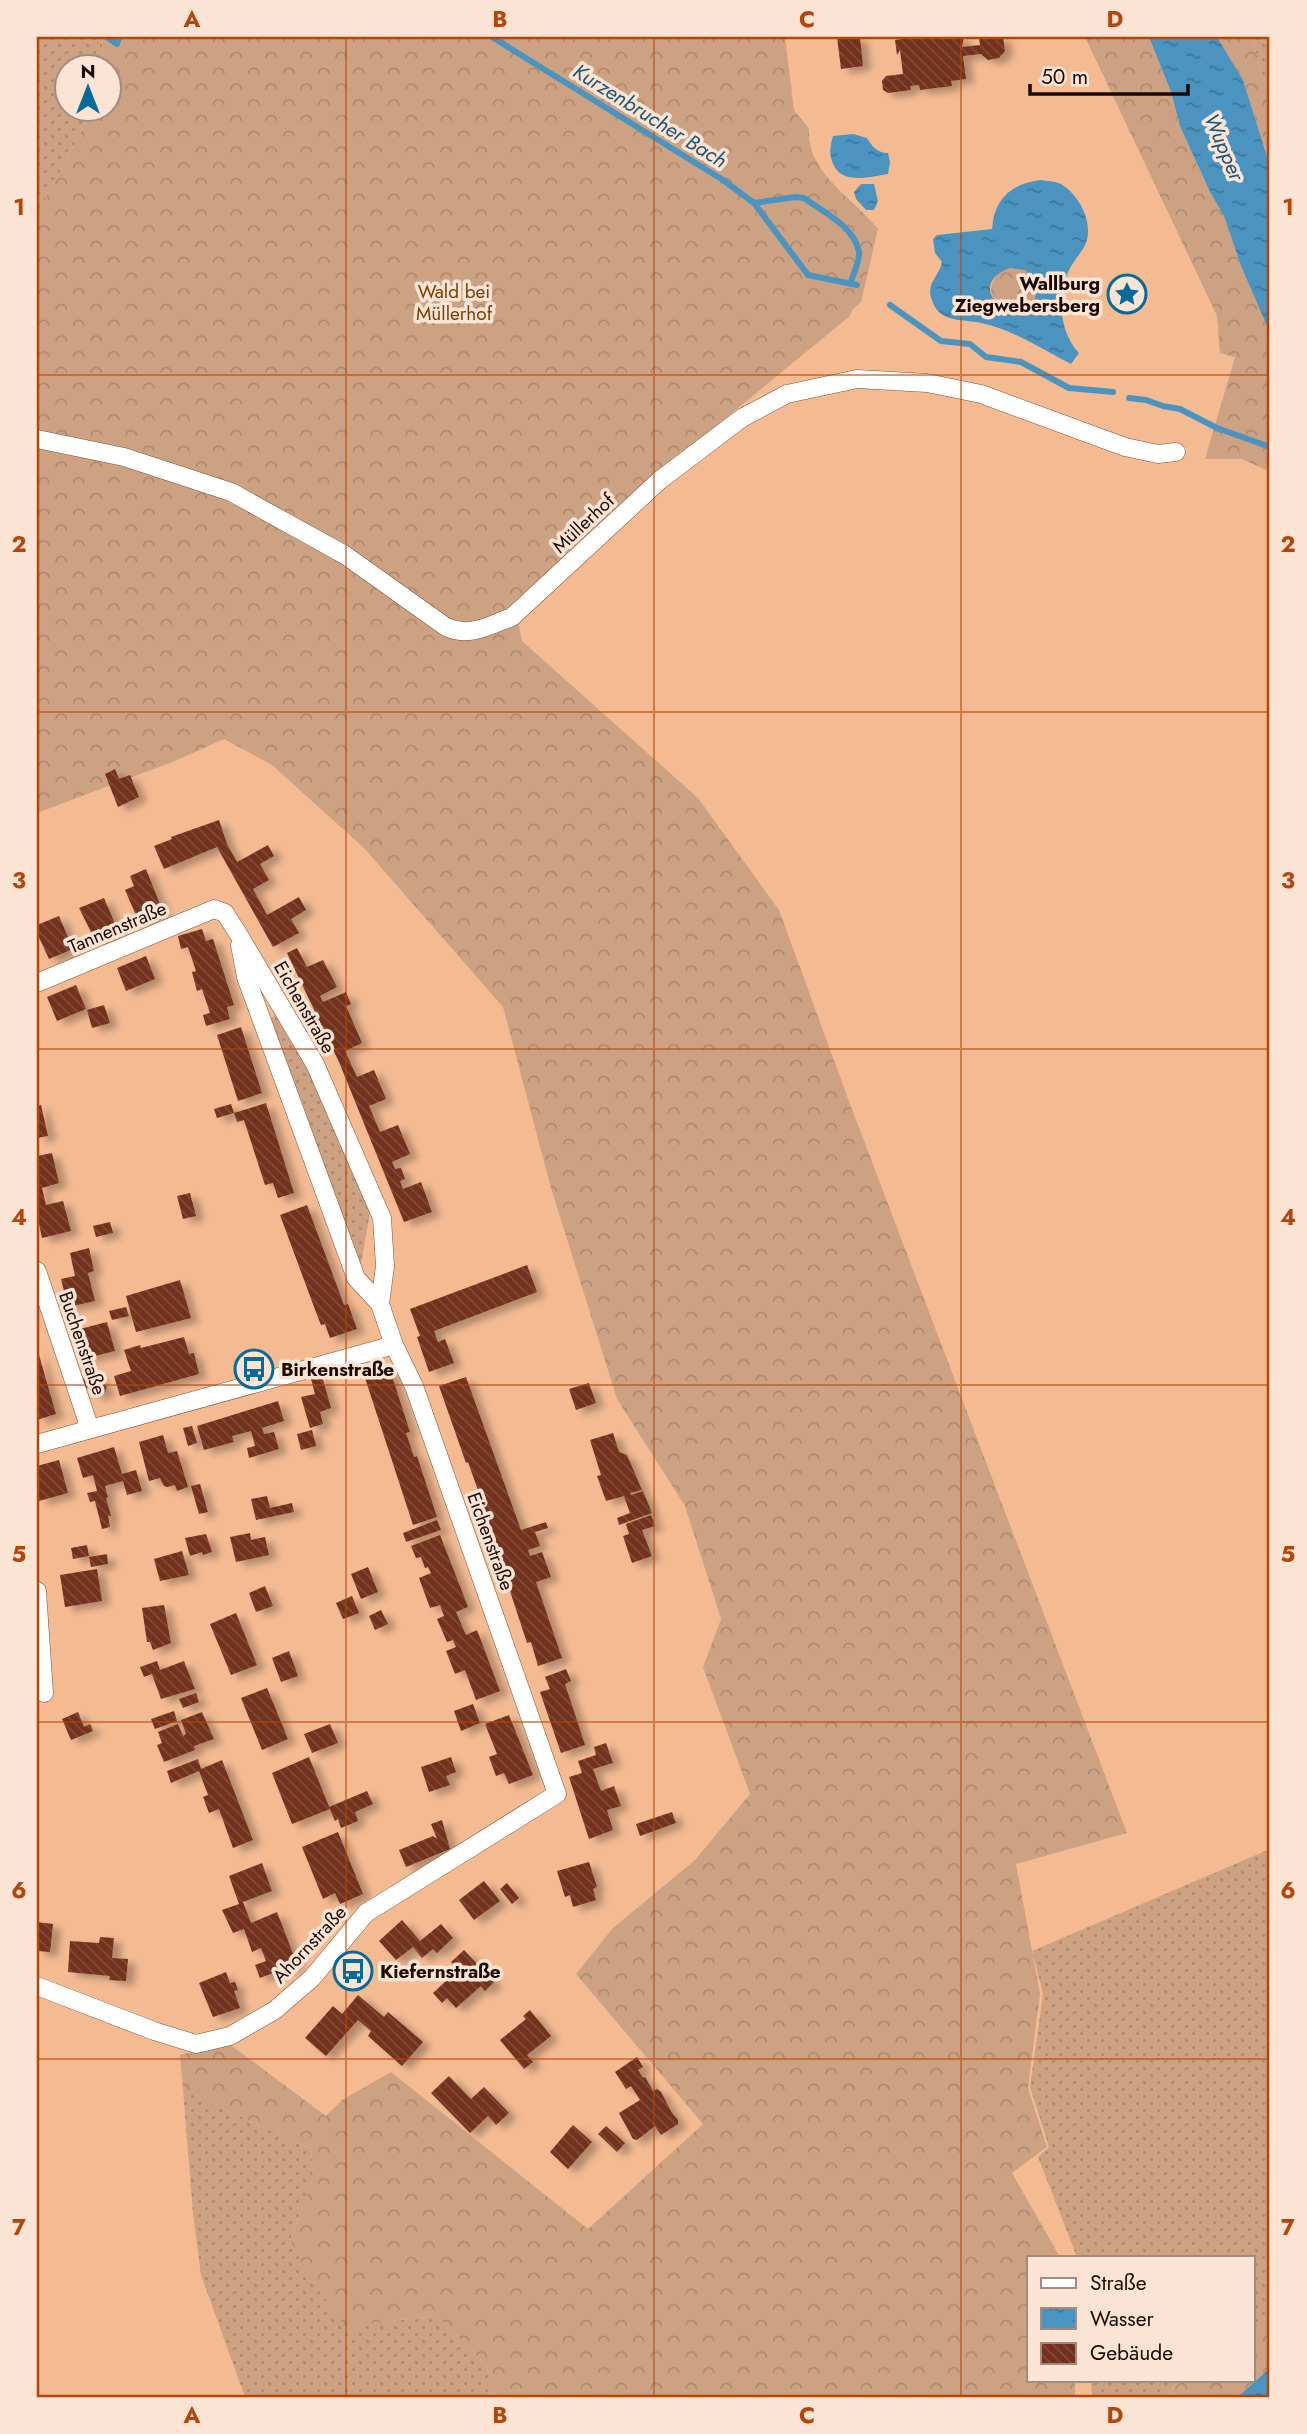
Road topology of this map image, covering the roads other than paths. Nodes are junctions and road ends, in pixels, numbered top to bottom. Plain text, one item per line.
1 (37, 439) edge
2 (1176, 452) dead end
3 (214, 909) joint
4 (237, 932) junction
5 (37, 983) edge
6 (37, 1271) edge
7 (380, 1304) junction
8 (394, 1345) junction
9 (90, 1429) junction
10 (37, 1444) edge
11 (37, 1591) edge
12 (44, 1693) dead end
13 (557, 1794) joint
14 (37, 1986) edge

1 - 2 street, Müllerhof
3 - 4 street, Eichenstraße
3 - 5 street, Tannenstraße
4 - 7 street, Eichenstraße
4 - 7 street, Eichenstraße
6 - 9 street, Buchenstraße
7 - 8 street, Eichenstraße
8 - 9 street
8 - 13 street, Eichenstraße
9 - 10 street
11 - 12 street
13 - 14 street, Ahornstraße

